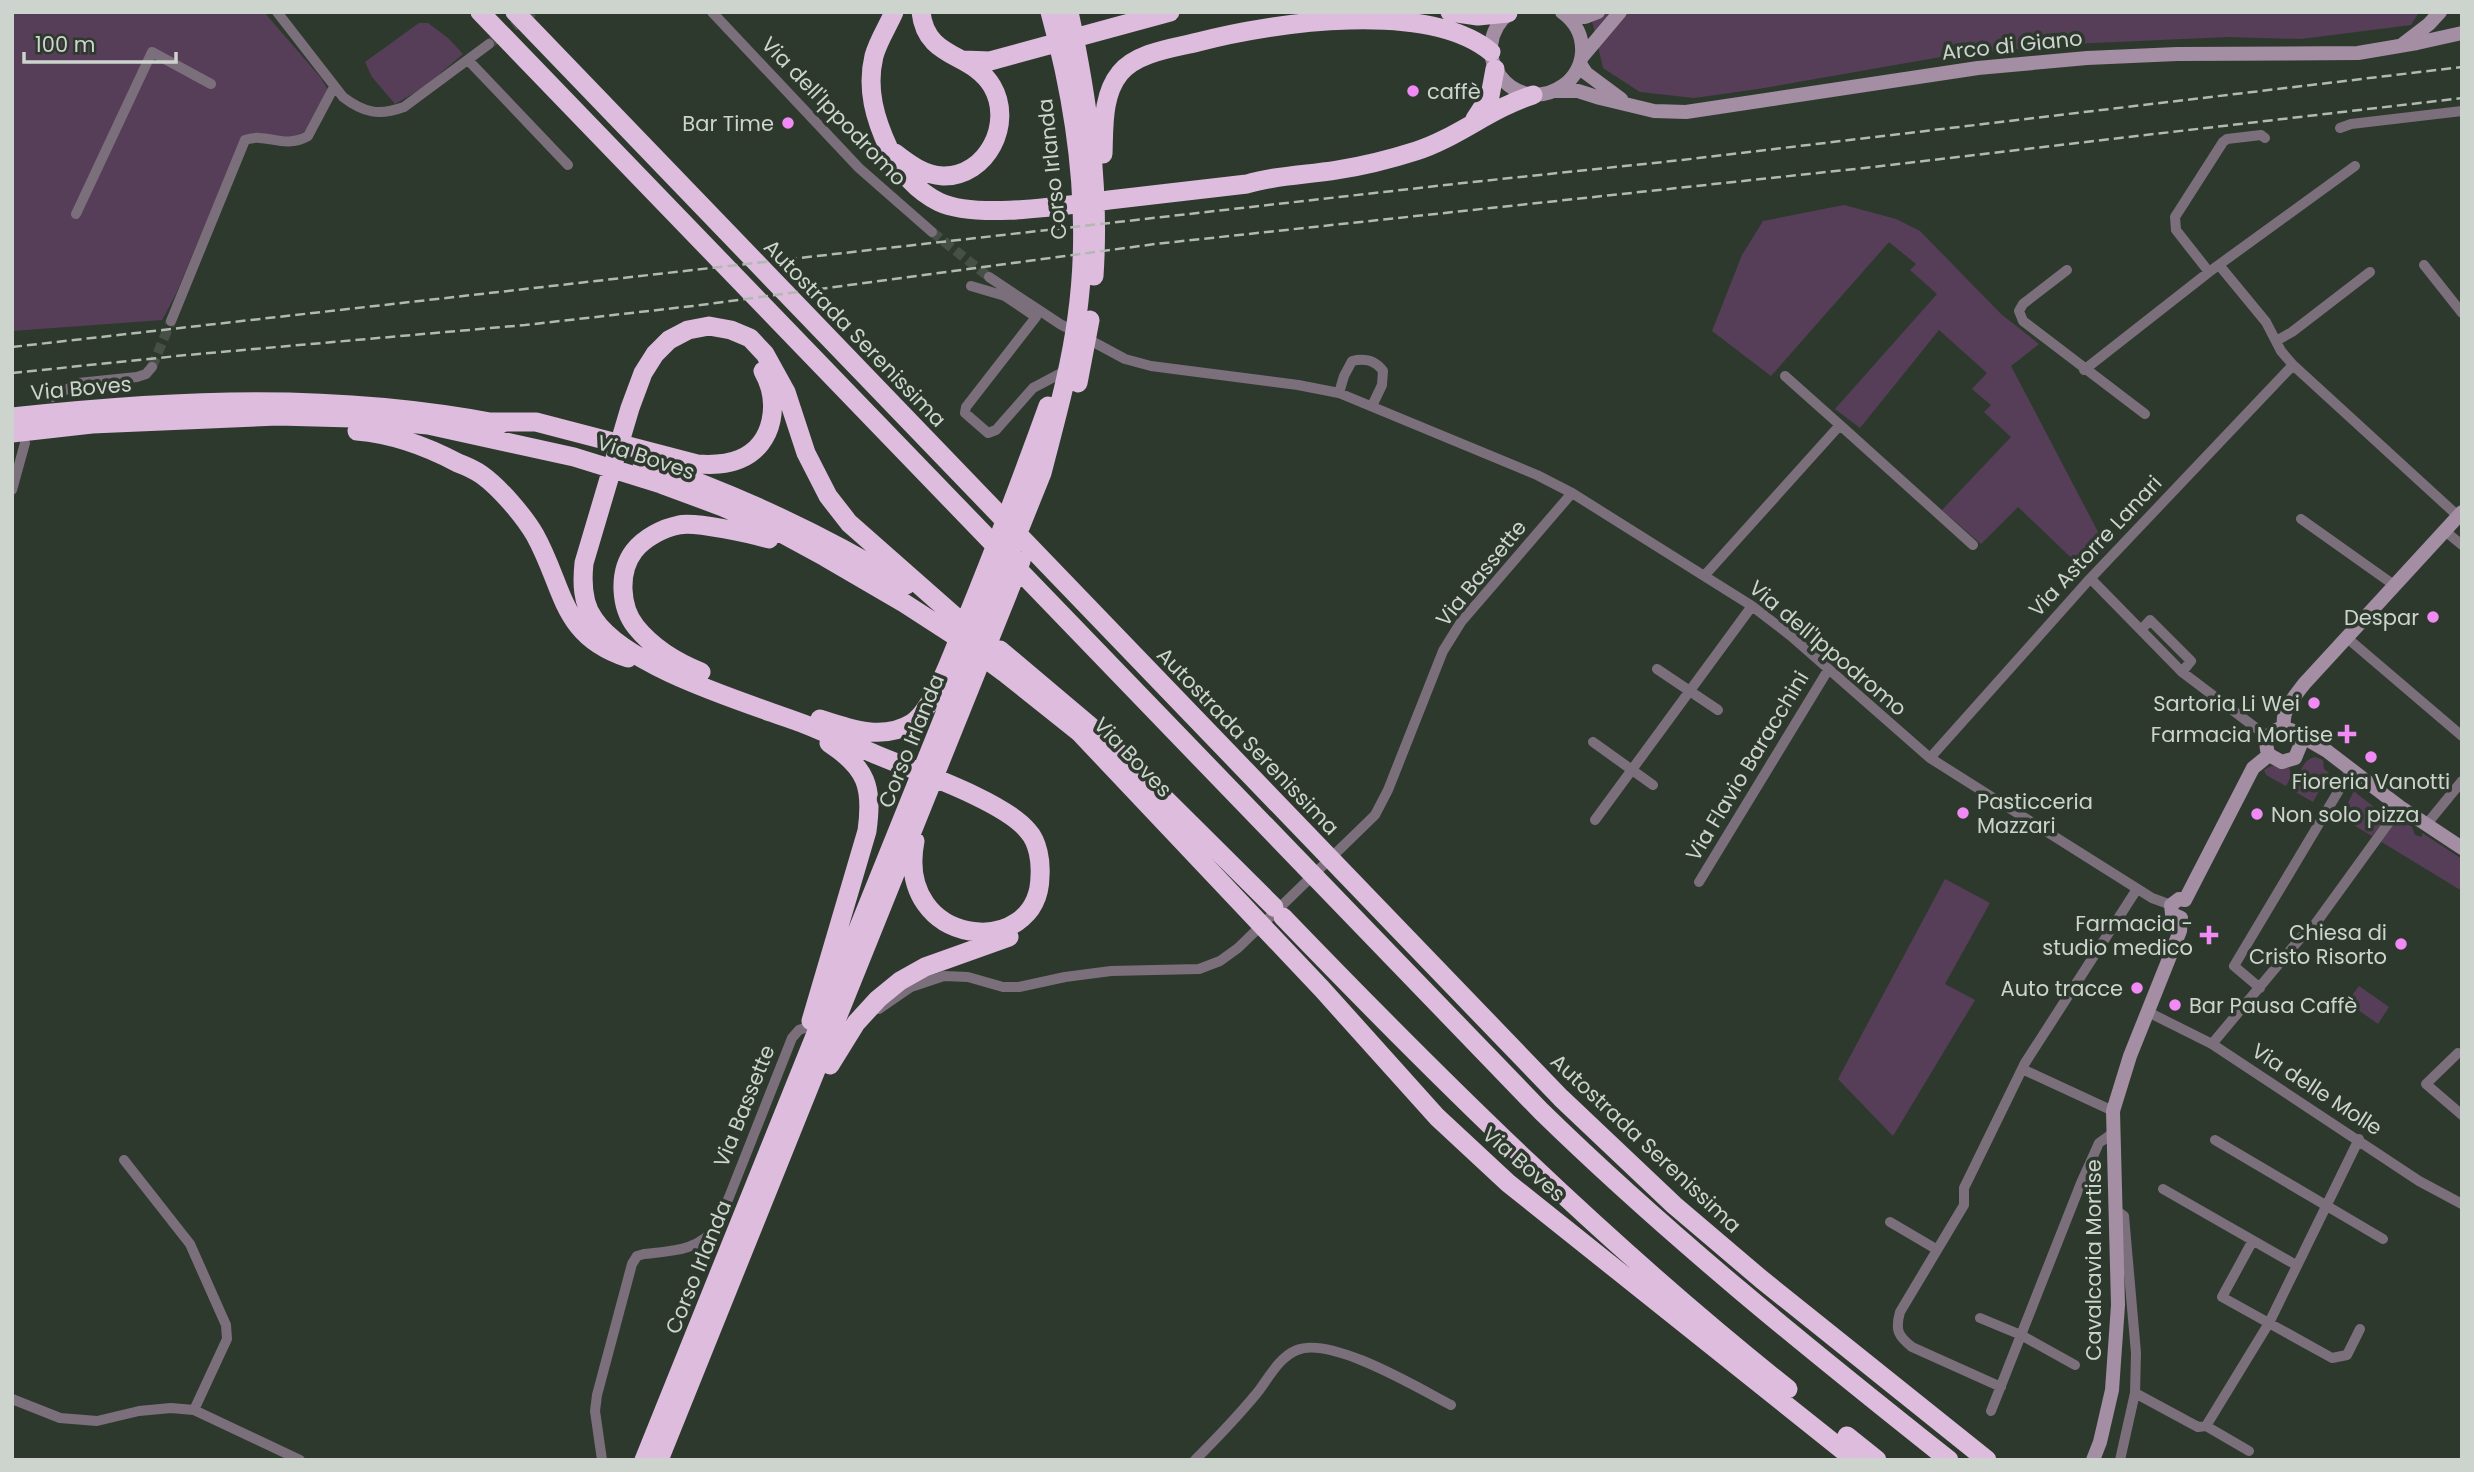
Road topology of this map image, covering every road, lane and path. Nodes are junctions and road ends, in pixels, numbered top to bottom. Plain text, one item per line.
1 (277, 12) edge
2 (480, 12) edge
3 (515, 12) edge
4 (712, 12) edge
5 (894, 12) edge
6 (921, 12) edge
7 (1039, 12) edge
8 (1050, 12) edge
9 (1069, 12) edge
10 (1170, 12) edge
11 (1450, 12) edge
12 (1598, 12) edge
13 (1620, 12) edge
14 (2440, 12) edge
15 (2445, 12) edge
16 (1509, 13) edge
17 (1565, 14) edge
18 (2462, 32) edge
19 (489, 44) tunnel mouth
20 (2402, 45) junction
21 (468, 60) junction
22 (963, 60) junction
23 (1493, 60) junction
24 (1581, 60) junction
25 (211, 84) dead end
26 (334, 87) junction
27 (1556, 91) junction
28 (1533, 95) junction
29 (1628, 104) junction
30 (2462, 111) edge
31 (1072, 121) junction
32 (1474, 122) junction
33 (2340, 128) dead end
34 (2265, 138) dead end
35 (889, 148) junction
36 (568, 164) dead end
37 (2355, 166) dead end
38 (76, 214) dead end
39 (1097, 225) junction
40 (932, 232) tunnel mouth
41 (2424, 265) dead end
42 (2214, 269) junction
43 (2067, 270) dead end
44 (2370, 272) dead end
45 (989, 277) tunnel mouth
46 (971, 286) dead end
47 (2462, 313) edge
48 (171, 321) tunnel mouth
49 (1081, 328) junction
50 (2276, 341) junction
51 (2292, 365) junction
52 (152, 367) dead end
53 (2084, 370) junction
54 (1785, 376) dead end
55 (1339, 393) junction
56 (53, 397) dead end
57 (1372, 406) junction
58 (634, 409) junction
59 (2146, 414) dead end
60 (12, 417) edge
61 (202, 418) junction
62 (489, 422) junction
63 (1840, 425) junction
64 (19, 438) edge
65 (610, 452) dead end
66 (631, 458) dead end
67 (12, 490) edge
68 (1572, 493) junction
69 (601, 512) junction
70 (2460, 514) edge
71 (2301, 519) dead end
72 (2445, 531) junction
73 (1973, 545) dead end
74 (2462, 545) edge
75 (1705, 575) junction
76 (2091, 579) junction
77 (2394, 585) junction
78 (1752, 606) junction
79 (920, 614) junction
80 (2346, 637) junction
81 (1000, 650) dead end
82 (686, 666) junction
83 (1657, 669) dead end
84 (663, 670) junction
85 (1828, 670) junction
86 (1689, 691) junction
87 (769, 706) junction
88 (1718, 710) dead end
89 (2462, 736) edge
90 (2268, 737) junction
91 (2294, 737) junction
92 (1593, 742) dead end
93 (2269, 755) junction
94 (1930, 758) junction
95 (1632, 770) junction
96 (2351, 770) junction
97 (2462, 781) edge
98 (1653, 785) dead end
99 (2400, 807) junction
100 (920, 816) junction
101 (1595, 820) dead end
102 (2426, 825) junction
103 (2462, 848) edge
104 (1699, 882) dead end
105 (2137, 889) junction
106 (2178, 903) junction
107 (1036, 906) junction
108 (2260, 988) junction
109 (2148, 1012) junction
110 (2212, 1044) junction
111 (2458, 1053) dead end
112 (2022, 1069) junction
113 (2114, 1105) junction
114 (2462, 1115) edge
115 (799, 1117) junction
116 (2113, 1133) junction
117 (2359, 1139) junction
118 (775, 1140) junction
119 (2215, 1140) dead end
120 (124, 1160) dead end
121 (2163, 1189) dead end
122 (2462, 1204) edge
123 (2326, 1206) junction
124 (2117, 1210) junction
125 (1890, 1222) dead end
126 (2383, 1239) dead end
127 (2252, 1242) junction
128 (1936, 1249) junction
129 (2296, 1265) junction
130 (216, 1284) dead end
131 (211, 1296) junction
132 (1980, 1318) dead end
133 (2269, 1323) junction
134 (2360, 1329) dead end
135 (2021, 1335) junction
136 (2075, 1365) dead end
137 (2001, 1387) junction
138 (2135, 1393) junction
139 (12, 1399) edge
140 (1451, 1405) dead end
141 (194, 1410) junction
142 (1992, 1411) dead end
143 (2206, 1426) junction
144 (2249, 1451) dead end
145 (300, 1460) edge
146 (602, 1460) edge
147 (644, 1460) edge
148 (659, 1460) edge
149 (1195, 1460) edge
150 (1855, 1460) edge
151 (1877, 1460) edge
152 (1949, 1460) edge
153 (1987, 1460) edge
154 (2093, 1460) edge
155 (2120, 1460) edge

1 - 26 street
2 - 152 highway
3 - 153 highway, Autostrada Serenissima
4 - 40 street, Via dell'Ippodromo
5 - 35 highway
6 - 22 highway
7 - 31 highway
8 - 31 highway, Corso Irlanda
9 - 39 highway, Corso Irlanda
10 - 22 highway
11 - 16 highway
12 - 17 street
13 - 24 street
14 - 20 street, Arco di Giano
15 - 18 street
16 - 23 street
17 - 24 street
18 - 20 street, Arco di Giano
19 - 21 street
20 - 29 street, Arco di Giano
21 - 26 street
21 - 36 street
22 - 35 highway
23 - 28 street
23 - 32 highway
23 - 39 highway
24 - 27 street
24 - 29 street, Arco di Giano
25 - 38 street
26 - 48 street
27 - 28 street, Arco di Giano
27 - 29 street, Arco di Giano
28 - 32 highway
30 - 33 street
31 - 49 highway, Corso Irlanda
32 - 35 highway
34 - 42 street
37 - 42 street
39 - 100 highway, Corso Irlanda
41 - 47 street
42 - 50 street
42 - 53 street
43 - 53 street
44 - 50 street
45 - 49 street, Via dell'Ippodromo
46 - 49 street
49 - 55 street, Via dell'Ippodromo
49 - 87 highway
49 - 118 highway, Corso Irlanda
50 - 51 street
51 - 70 street
51 - 76 street, Via Astorre Lanari
52 - 56 street
53 - 59 street
54 - 63 street
55 - 57 street, Via dell'Ippodromo
55 - 57 street
57 - 68 street, Via dell'Ippodromo
58 - 62 highway
58 - 66 highway, Via Boves
58 - 69 highway
60 - 62 highway, Via Boves
61 - 64 highway, Via Boves
61 - 79 highway, Via Boves
61 - 84 highway, Via Boves
62 - 65 highway, Via Boves
63 - 73 street
63 - 75 street
64 - 67 street
68 - 75 street, Via dell'Ippodromo
68 - 146 street, Via Bassette
69 - 82 highway
69 - 84 highway
70 - 72 street
71 - 77 street
72 - 74 street
72 - 77 street
75 - 78 street, Via dell'Ippodromo
76 - 90 street
76 - 94 street, Via Astorre Lanari
77 - 80 street
78 - 85 street, Via dell'Ippodromo
78 - 86 street
79 - 82 highway
79 - 150 highway, Via Boves
80 - 89 street
80 - 91 street
81 - 151 highway, Via Boves
82 - 87 highway
83 - 86 street
84 - 87 highway
85 - 94 street, Via dell'Ippodromo
85 - 104 street, Via Flavio Baracchini
86 - 88 street
86 - 95 street
87 - 107 highway
87 - 118 highway
90 - 91 street
90 - 93 street
91 - 93 street
91 - 96 street
92 - 95 street
93 - 106 street
94 - 105 street, Via dell'Ippodromo
95 - 98 street
95 - 101 street
96 - 99 street
96 - 108 street
97 - 102 street
99 - 102 street
99 - 108 street
100 - 107 highway
100 - 115 highway, Corso Irlanda
102 - 103 street
105 - 106 street, Via dell'Ippodromo
105 - 112 street
106 - 109 street
107 - 115 highway
108 - 110 street
109 - 110 street, Via delle Molle
109 - 113 street
110 - 117 street, Via delle Molle
111 - 114 street
112 - 113 street
112 - 128 street
113 - 116 street, Cavalcavia Mortise
115 - 148 highway, Corso Irlanda
116 - 124 street, Cavalcavia Mortise
116 - 135 street
117 - 122 street, Via delle Molle
117 - 123 street
118 - 147 highway, Corso Irlanda
119 - 123 street
120 - 131 street
121 - 127 street
123 - 126 street
123 - 129 street
124 - 138 street
124 - 154 street, Cavalcavia Mortise
125 - 128 street
127 - 129 street
127 - 133 street
128 - 137 street
129 - 133 street
130 - 131 street
131 - 141 street
132 - 135 street
133 - 134 street
133 - 143 street
135 - 136 street
135 - 137 street
137 - 142 street
138 - 143 street
138 - 155 street
139 - 141 street
140 - 149 street
141 - 145 street
143 - 144 street

